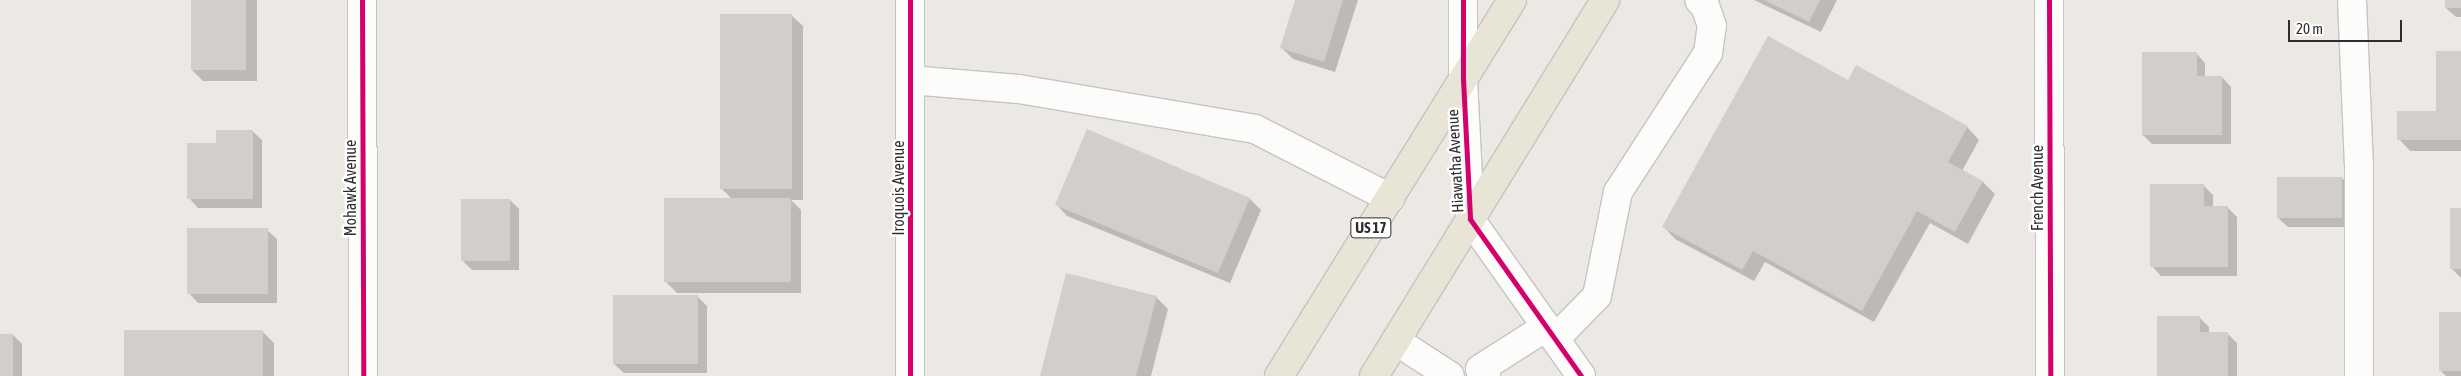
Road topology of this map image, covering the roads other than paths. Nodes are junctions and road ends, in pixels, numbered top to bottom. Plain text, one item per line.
1 (362, 0) edge
2 (910, 0) edge
3 (1463, 0) edge
4 (1512, 0) edge
5 (1605, 0) edge
6 (1699, 0) edge
7 (2049, 0) edge
8 (2352, 0) edge
9 (1463, 79) junction
10 (910, 80) junction
11 (1390, 198) junction
12 (1470, 219) junction
13 (1550, 333) junction
14 (1396, 340) junction
15 (1474, 374) edge
16 (363, 376) edge
17 (910, 376) edge
18 (1279, 376) edge
19 (1374, 376) edge
20 (1450, 376) edge
21 (1580, 376) edge
22 (2050, 376) edge
23 (2359, 376) edge

1 - 16 street, Mohawk Avenue
2 - 10 street, Iroquois Avenue
3 - 9 street, Hiawatha Avenue
4 - 9 main road, US 17
5 - 12 main road
6 - 13 street
7 - 22 street, French Avenue
8 - 23 street
9 - 11 main road, US 17
9 - 12 street, Hiawatha Avenue
10 - 11 street
10 - 17 street, Iroquois Avenue
11 - 18 main road, US 17
12 - 13 street, Hiawatha Avenue
12 - 14 main road
13 - 15 street
13 - 21 street, Hiawatha Avenue
14 - 19 main road
14 - 20 street

